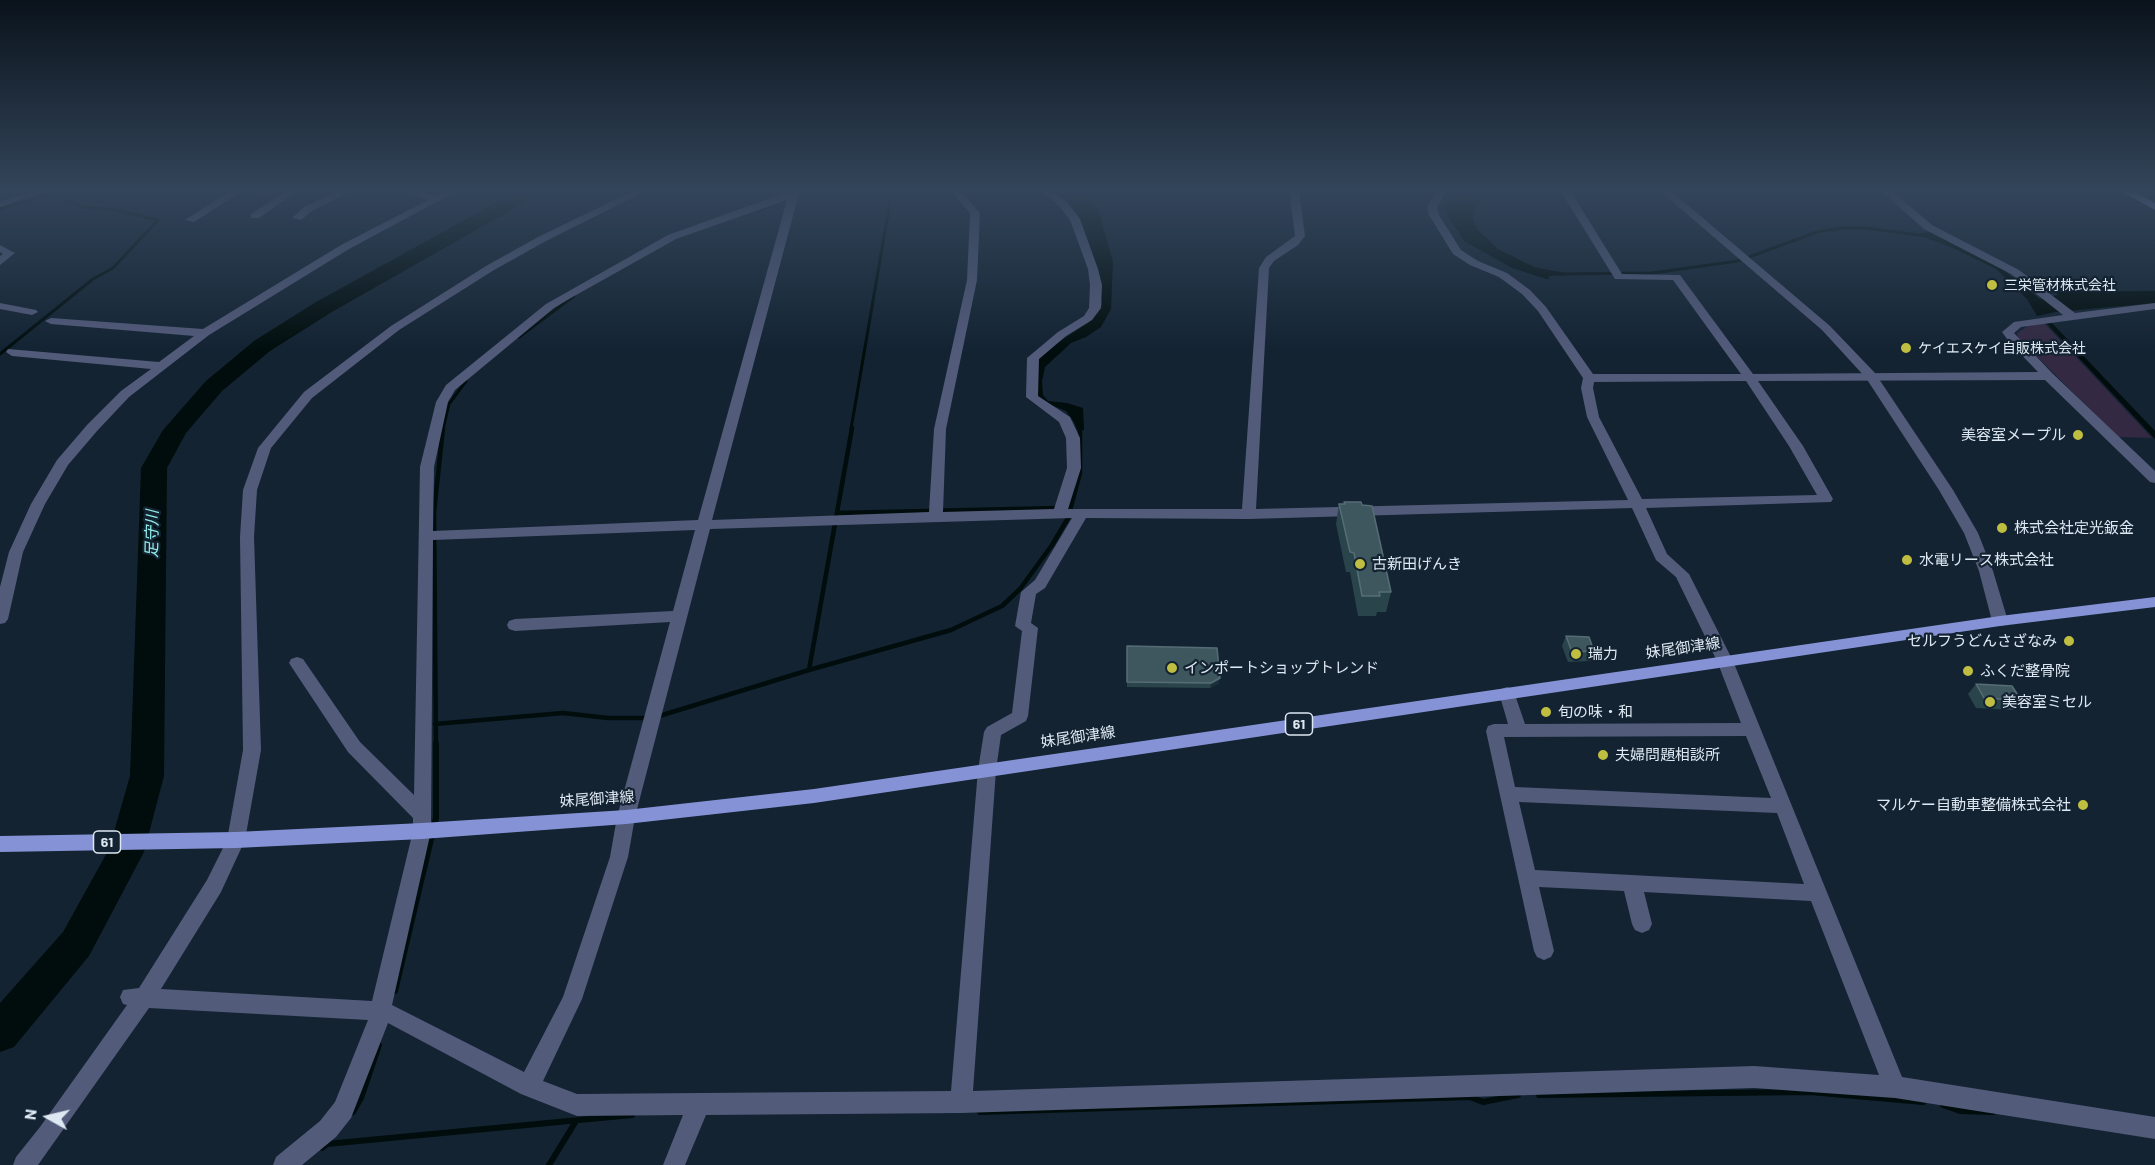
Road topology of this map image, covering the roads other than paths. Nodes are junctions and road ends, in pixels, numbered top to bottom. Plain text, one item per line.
1 (352, 244) edge
2 (536, 244) edge
3 (659, 244) edge
4 (782, 244) edge
5 (974, 244) edge
6 (1084, 244) edge
7 (1292, 244) edge
8 (1452, 244) edge
9 (1598, 244) edge
10 (1729, 244) edge
11 (1964, 244) edge
12 (0, 248) edge
13 (0, 262) edge
14 (0, 306) edge
15 (2155, 306) edge
16 (32, 312) dead end
17 (2072, 316) junction
18 (51, 321) dead end
19 (206, 333) junction
20 (12, 352) dead end
21 (161, 366) junction
22 (1749, 376) junction
23 (1871, 376) junction
24 (2048, 376) junction
25 (1589, 378) junction
26 (2155, 479) edge
27 (1636, 502) junction
28 (1067, 512) junction
29 (936, 513) junction
30 (1249, 514) junction
31 (704, 525) junction
32 (432, 535) junction
33 (2155, 602) edge
34 (681, 616) junction
35 (0, 619) edge
36 (2000, 621) junction
37 (515, 625) dead end
38 (1725, 662) junction
39 (297, 663) dead end
40 (1507, 693) junction
41 (1752, 729) junction
42 (1519, 731) junction
43 (987, 770) junction
44 (1508, 794) junction
45 (1783, 806) junction
46 (626, 817) junction
47 (428, 826) junction
48 (236, 840) junction
49 (0, 844) edge
50 (1527, 878) junction
51 (1632, 884) junction
52 (1817, 893) junction
53 (1642, 924) dead end
54 (1544, 951) dead end
55 (137, 998) junction
56 (387, 1013) junction
57 (529, 1086) junction
58 (1895, 1088) junction
59 (961, 1102) junction
60 (697, 1109) junction
61 (2155, 1128) edge
62 (24, 1165) edge
63 (284, 1165) edge
64 (674, 1165) edge

1 - 19 street
2 - 48 street
3 - 32 street
4 - 31 street
5 - 29 street
6 - 28 street
7 - 30 street
8 - 25 street
9 - 22 street
10 - 23 street
11 - 17 street
12 - 13 street
14 - 16 street
15 - 17 street
17 - 24 street
18 - 19 street
19 - 21 street
20 - 21 street
21 - 35 street
22 - 23 street
22 - 25 street
22 - 27 street
23 - 24 street
23 - 36 street
24 - 26 street
25 - 27 street
27 - 30 street
27 - 38 street
28 - 29 street
28 - 30 street
28 - 43 street
29 - 31 street
31 - 32 street
31 - 34 street
32 - 47 street
33 - 36 main road, 妹尾御津線 / 61
34 - 37 street
34 - 46 street
36 - 38 main road, 妹尾御津線 / 61
38 - 40 main road, 妹尾御津線 / 61
38 - 41 street
39 - 47 street
40 - 42 street
40 - 43 main road, 妹尾御津線 / 61
41 - 42 street
41 - 45 street
42 - 44 street
43 - 46 main road, 妹尾御津線 / 61
43 - 59 street
44 - 45 street
44 - 50 street
45 - 52 street
46 - 47 main road, 妹尾御津線 / 61
46 - 57 street
47 - 48 main road, 妹尾御津線 / 61
47 - 56 street
48 - 49 main road, 妹尾御津線 / 61
48 - 55 street
50 - 51 street
50 - 54 street
51 - 52 street
51 - 53 street
52 - 58 street
55 - 56 street
55 - 62 street
56 - 57 street
56 - 63 street
57 - 60 street
58 - 59 street
58 - 61 street
59 - 60 street
60 - 64 street

